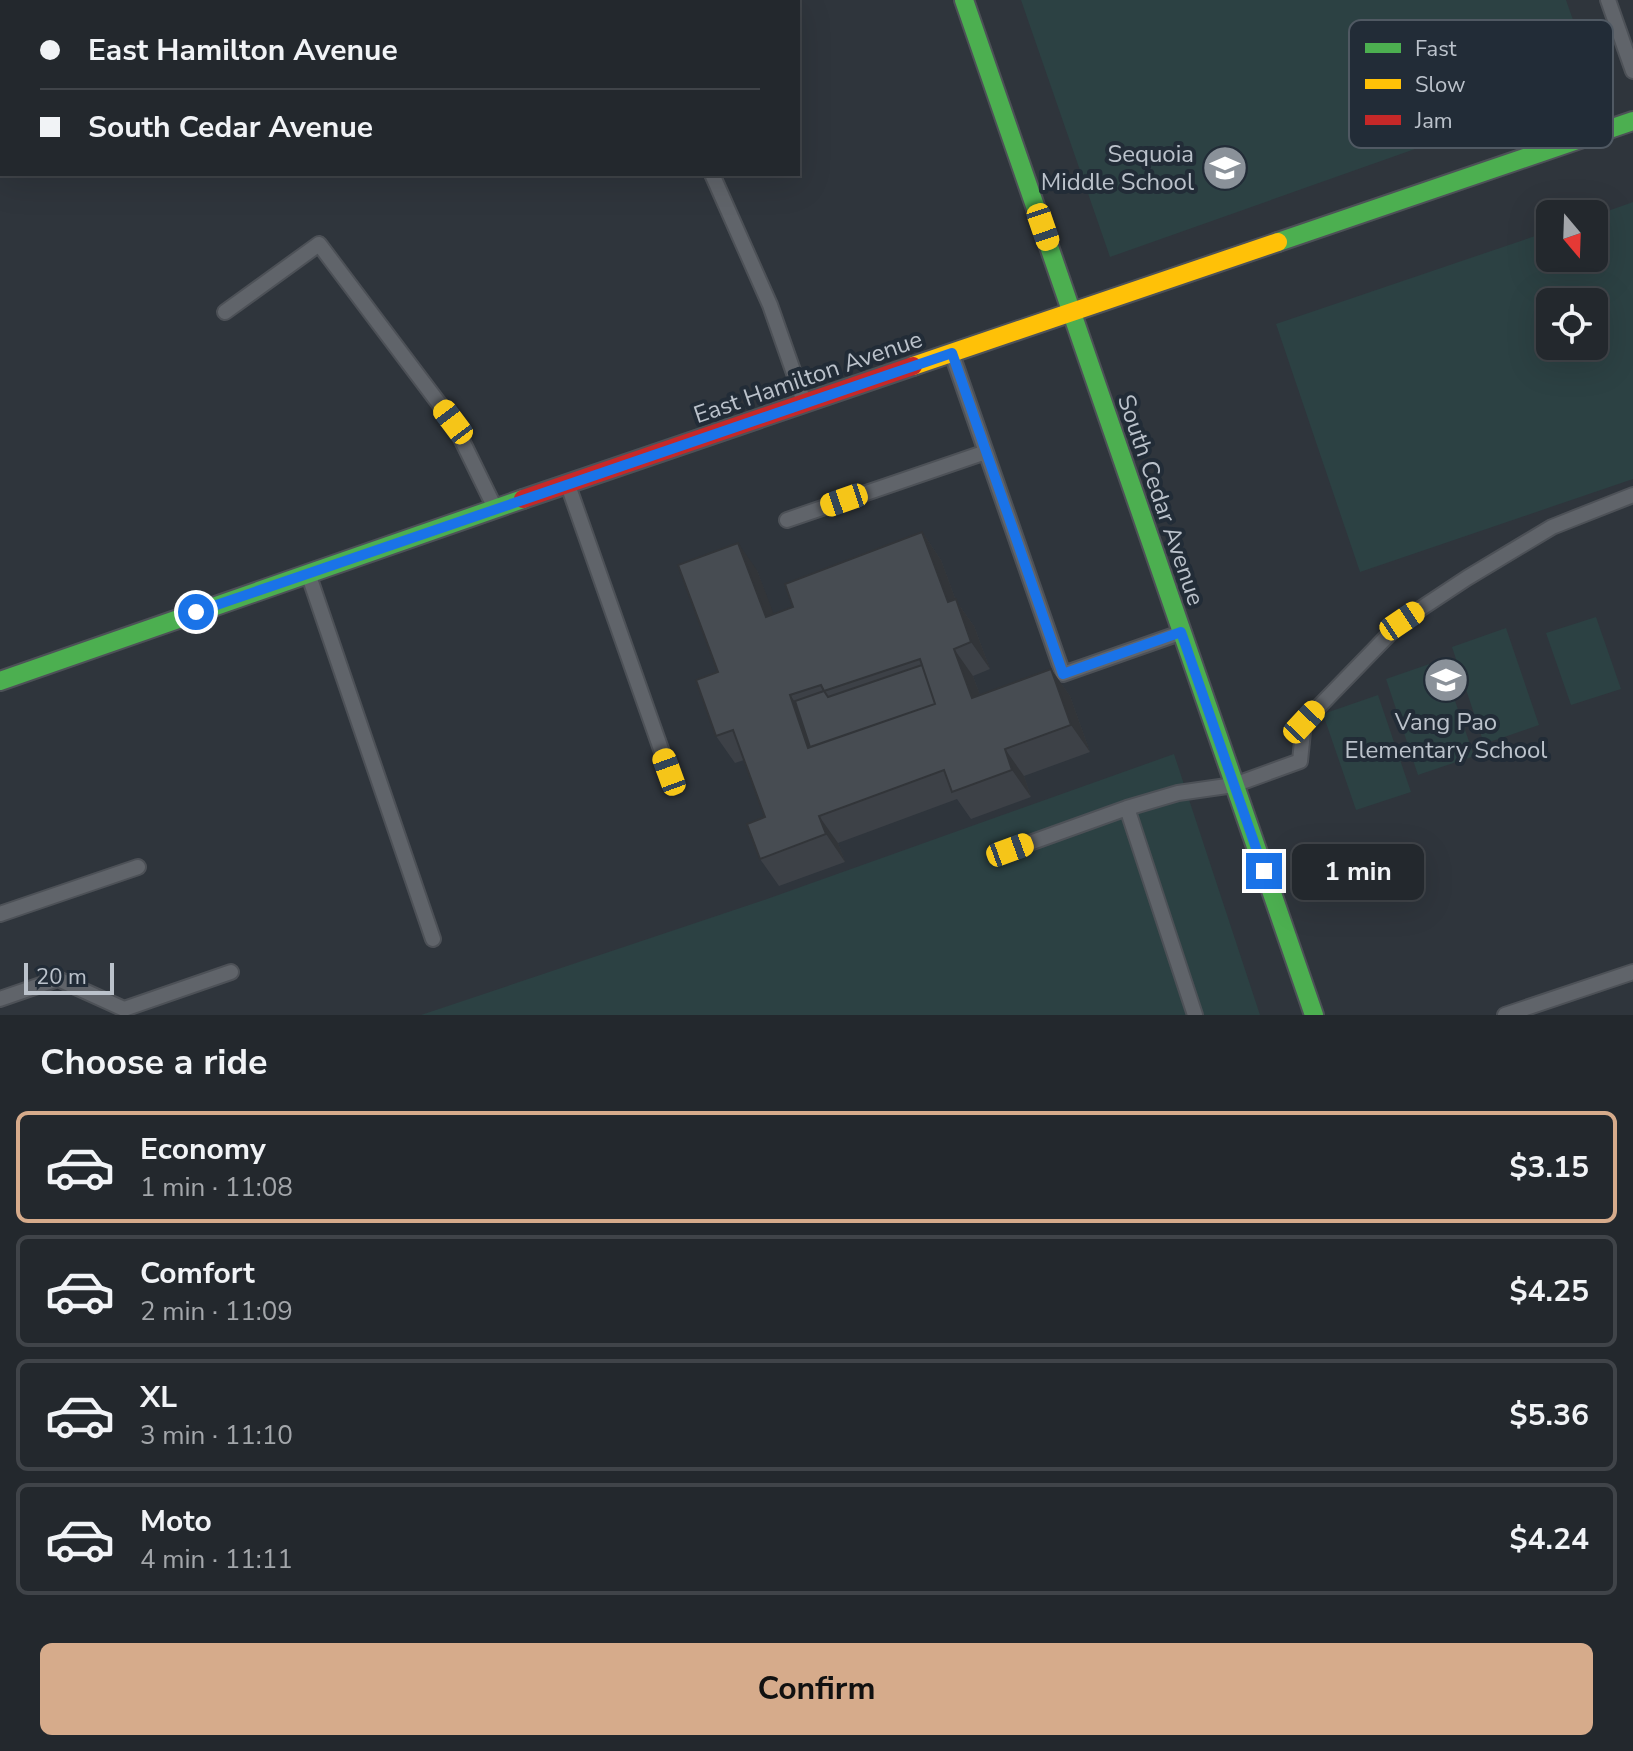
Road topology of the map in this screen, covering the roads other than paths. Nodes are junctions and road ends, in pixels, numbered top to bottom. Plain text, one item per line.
1 (964, 0) edge
2 (1608, 0) edge
3 (1633, 71) edge
4 (1633, 121) edge
5 (1613, 128) edge
6 (1554, 148) edge
7 (713, 176) edge
8 (225, 312) dead end
9 (1073, 313) junction
10 (952, 353) junction
11 (804, 404) junction
12 (986, 452) junction
13 (568, 484) junction
14 (1633, 495) edge
15 (495, 508) junction
16 (787, 520) dead end
17 (307, 572) junction
18 (1181, 632) junction
19 (0, 681) edge
20 (669, 772) dead end
21 (1234, 785) junction
22 (1127, 808) junction
23 (1010, 850) dead end
24 (138, 867) dead end
25 (0, 914) edge
26 (433, 939) dead end
27 (231, 972) dead end
28 (1633, 972) edge
29 (0, 999) edge
30 (1195, 1015) edge
31 (1314, 1015) edge
32 (1505, 1015) edge

1 - 9 street, South Cedar Avenue
2 - 3 lane
4 - 5 street, East Hamilton Avenue
6 - 9 street, East Hamilton Avenue
7 - 11 lane
8 - 15 lane
9 - 10 street, East Hamilton Avenue
9 - 18 street, South Cedar Avenue
10 - 11 street, East Hamilton Avenue
10 - 12 lane
11 - 13 street, East Hamilton Avenue
12 - 16 lane
12 - 18 lane
13 - 15 street, East Hamilton Avenue
13 - 20 lane
14 - 21 lane
15 - 17 street, East Hamilton Avenue
17 - 19 street, East Hamilton Avenue
17 - 26 lane
18 - 21 street, South Cedar Avenue
21 - 22 lane
21 - 31 street, South Cedar Avenue
22 - 23 lane
22 - 30 lane
24 - 25 lane
27 - 29 lane
28 - 32 lane

